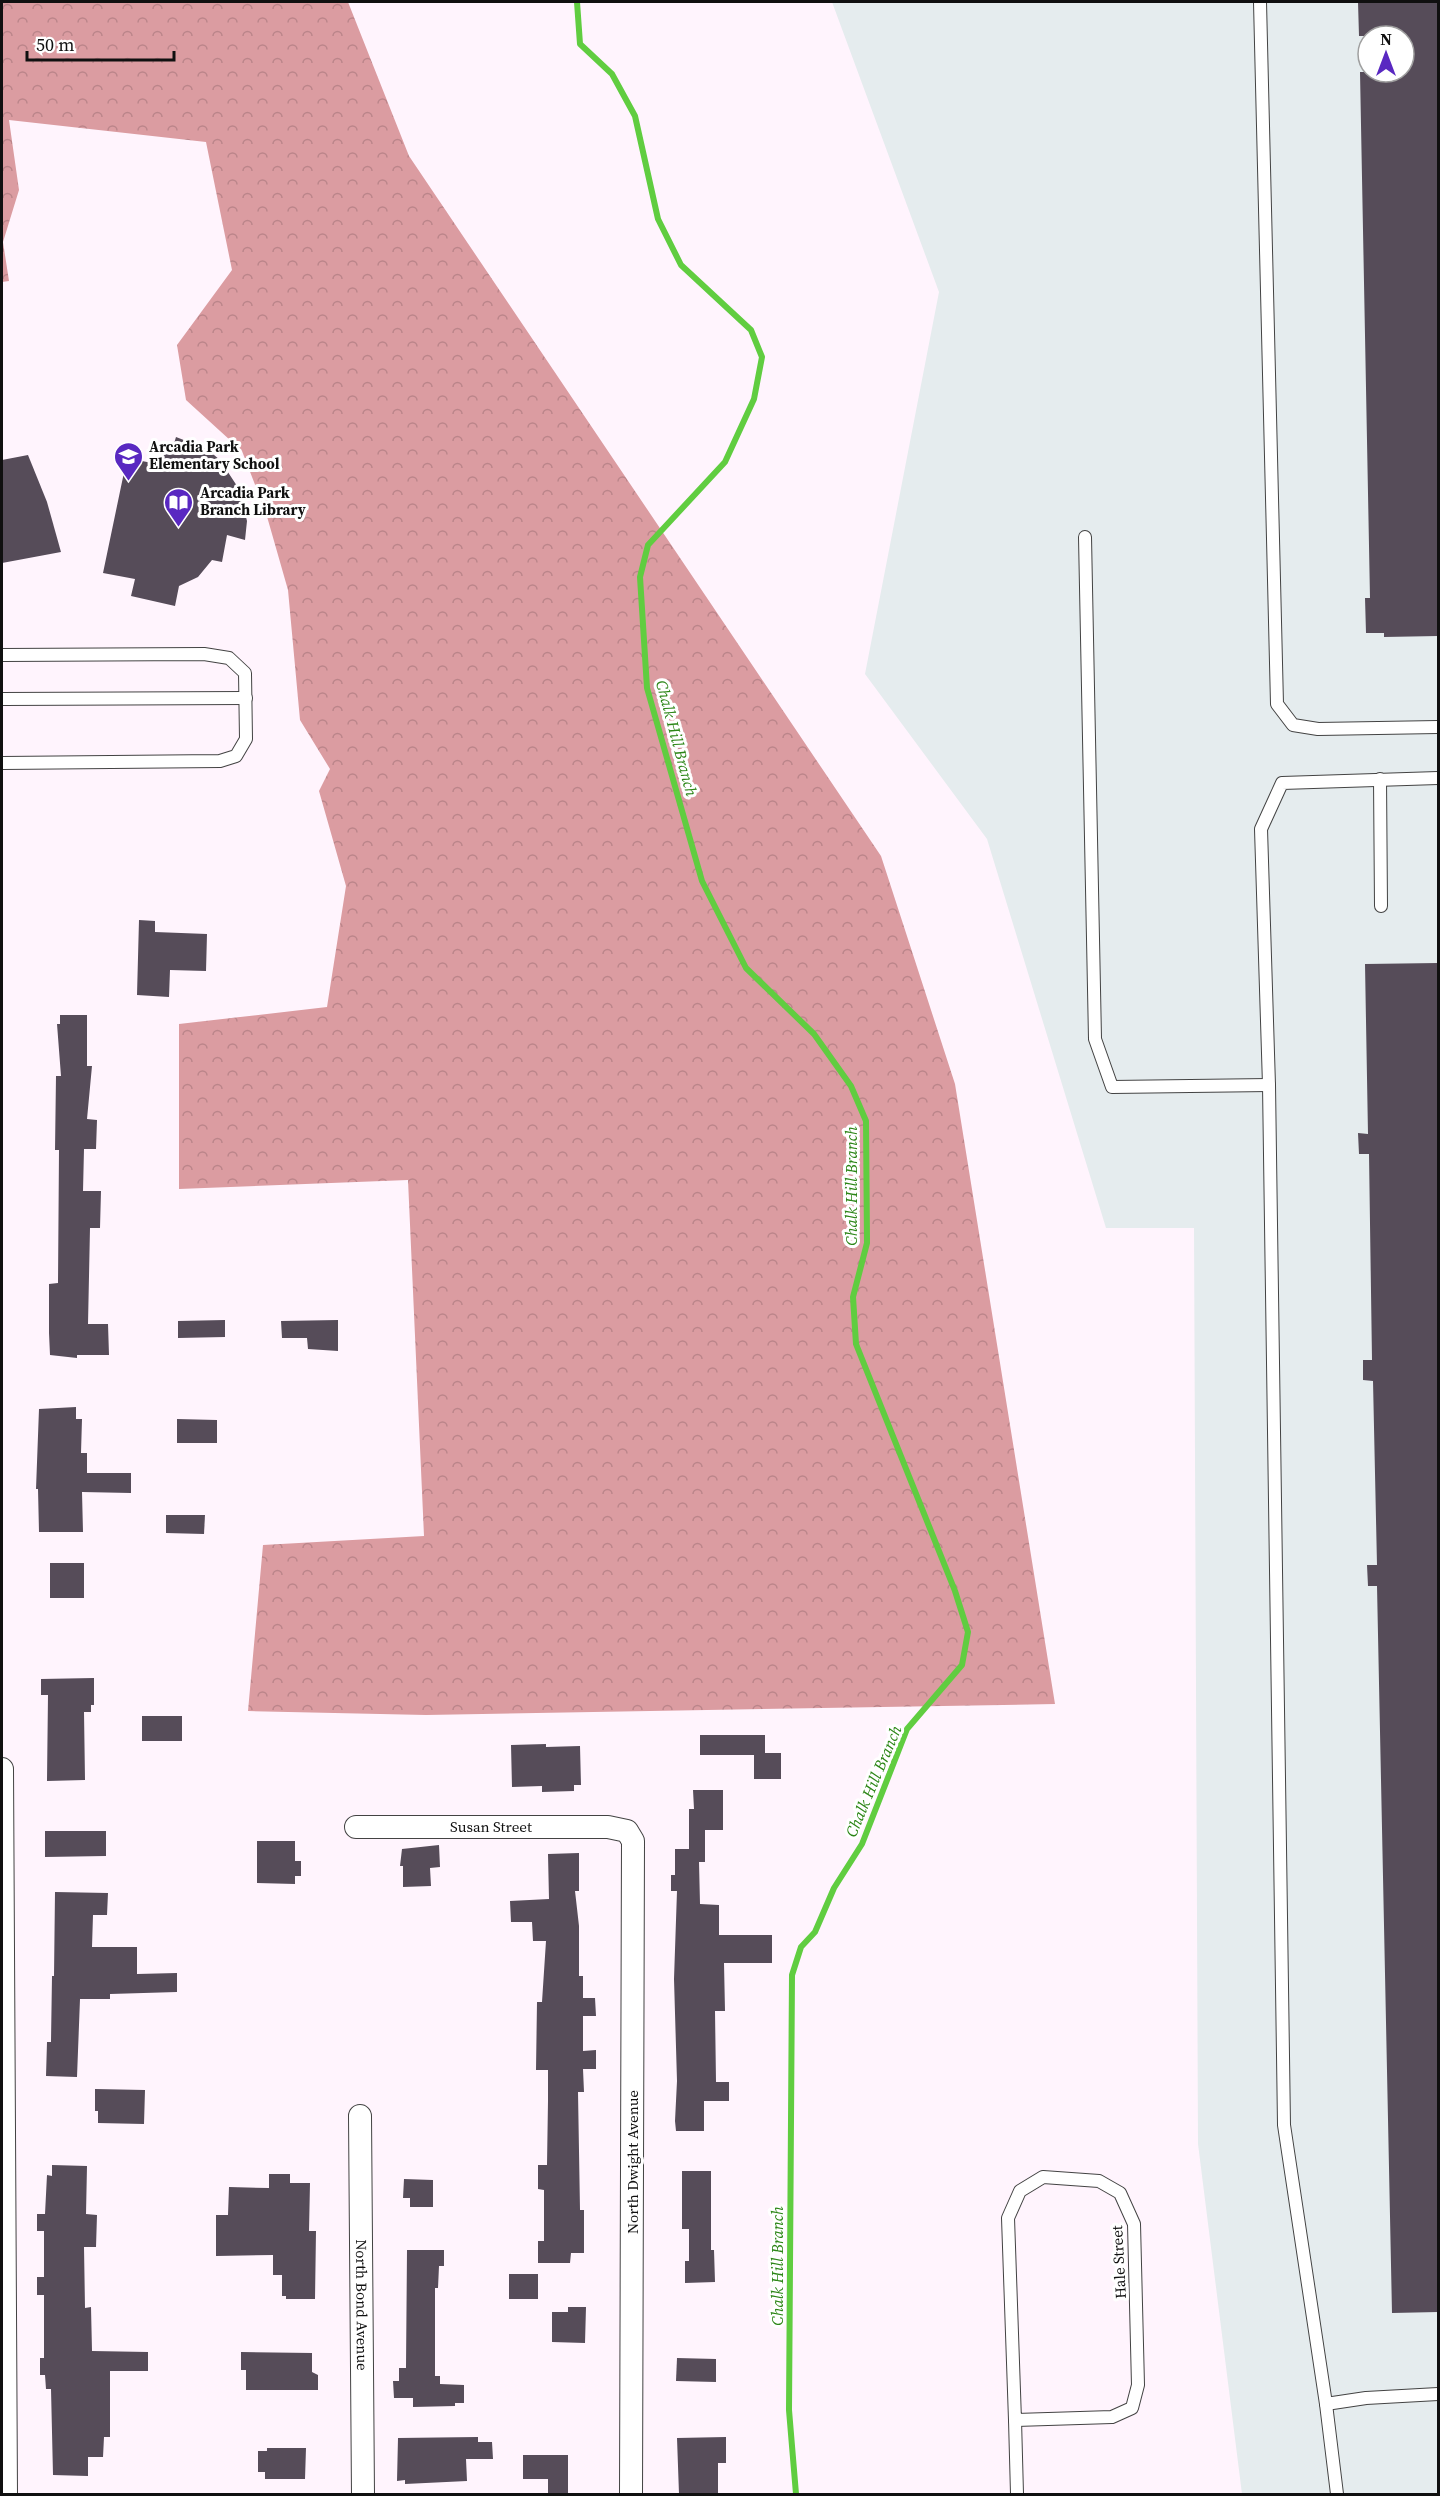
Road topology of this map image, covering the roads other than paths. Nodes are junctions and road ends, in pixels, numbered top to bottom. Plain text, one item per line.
1 (1260, 2) edge
2 (1085, 537) dead end
3 (2, 655) edge
4 (246, 698) junction
5 (2, 699) edge
6 (1438, 727) edge
7 (2, 763) edge
8 (1438, 778) edge
9 (1380, 779) junction
10 (1381, 906) dead end
11 (1269, 1085) junction
12 (2, 1769) edge
13 (356, 1827) dead end
14 (627, 1831) joint
15 (360, 2116) dead end
16 (1438, 2394) edge
17 (1326, 2404) junction
18 (1015, 2420) junction
19 (6, 2494) edge
20 (363, 2494) edge
21 (632, 2494) edge
22 (1017, 2494) edge
23 (1337, 2494) edge

1 - 6 lane
2 - 11 lane
3 - 4 lane
4 - 5 lane
4 - 7 lane
8 - 9 lane
9 - 10 lane
9 - 11 lane
11 - 17 lane
12 - 19 street
13 - 14 street, Susan Street
14 - 21 street, North Dwight Avenue
15 - 20 street, North Bond Avenue
16 - 17 lane
17 - 23 lane
18 - 18 lane, Hale Street
18 - 22 lane, Hale Street

